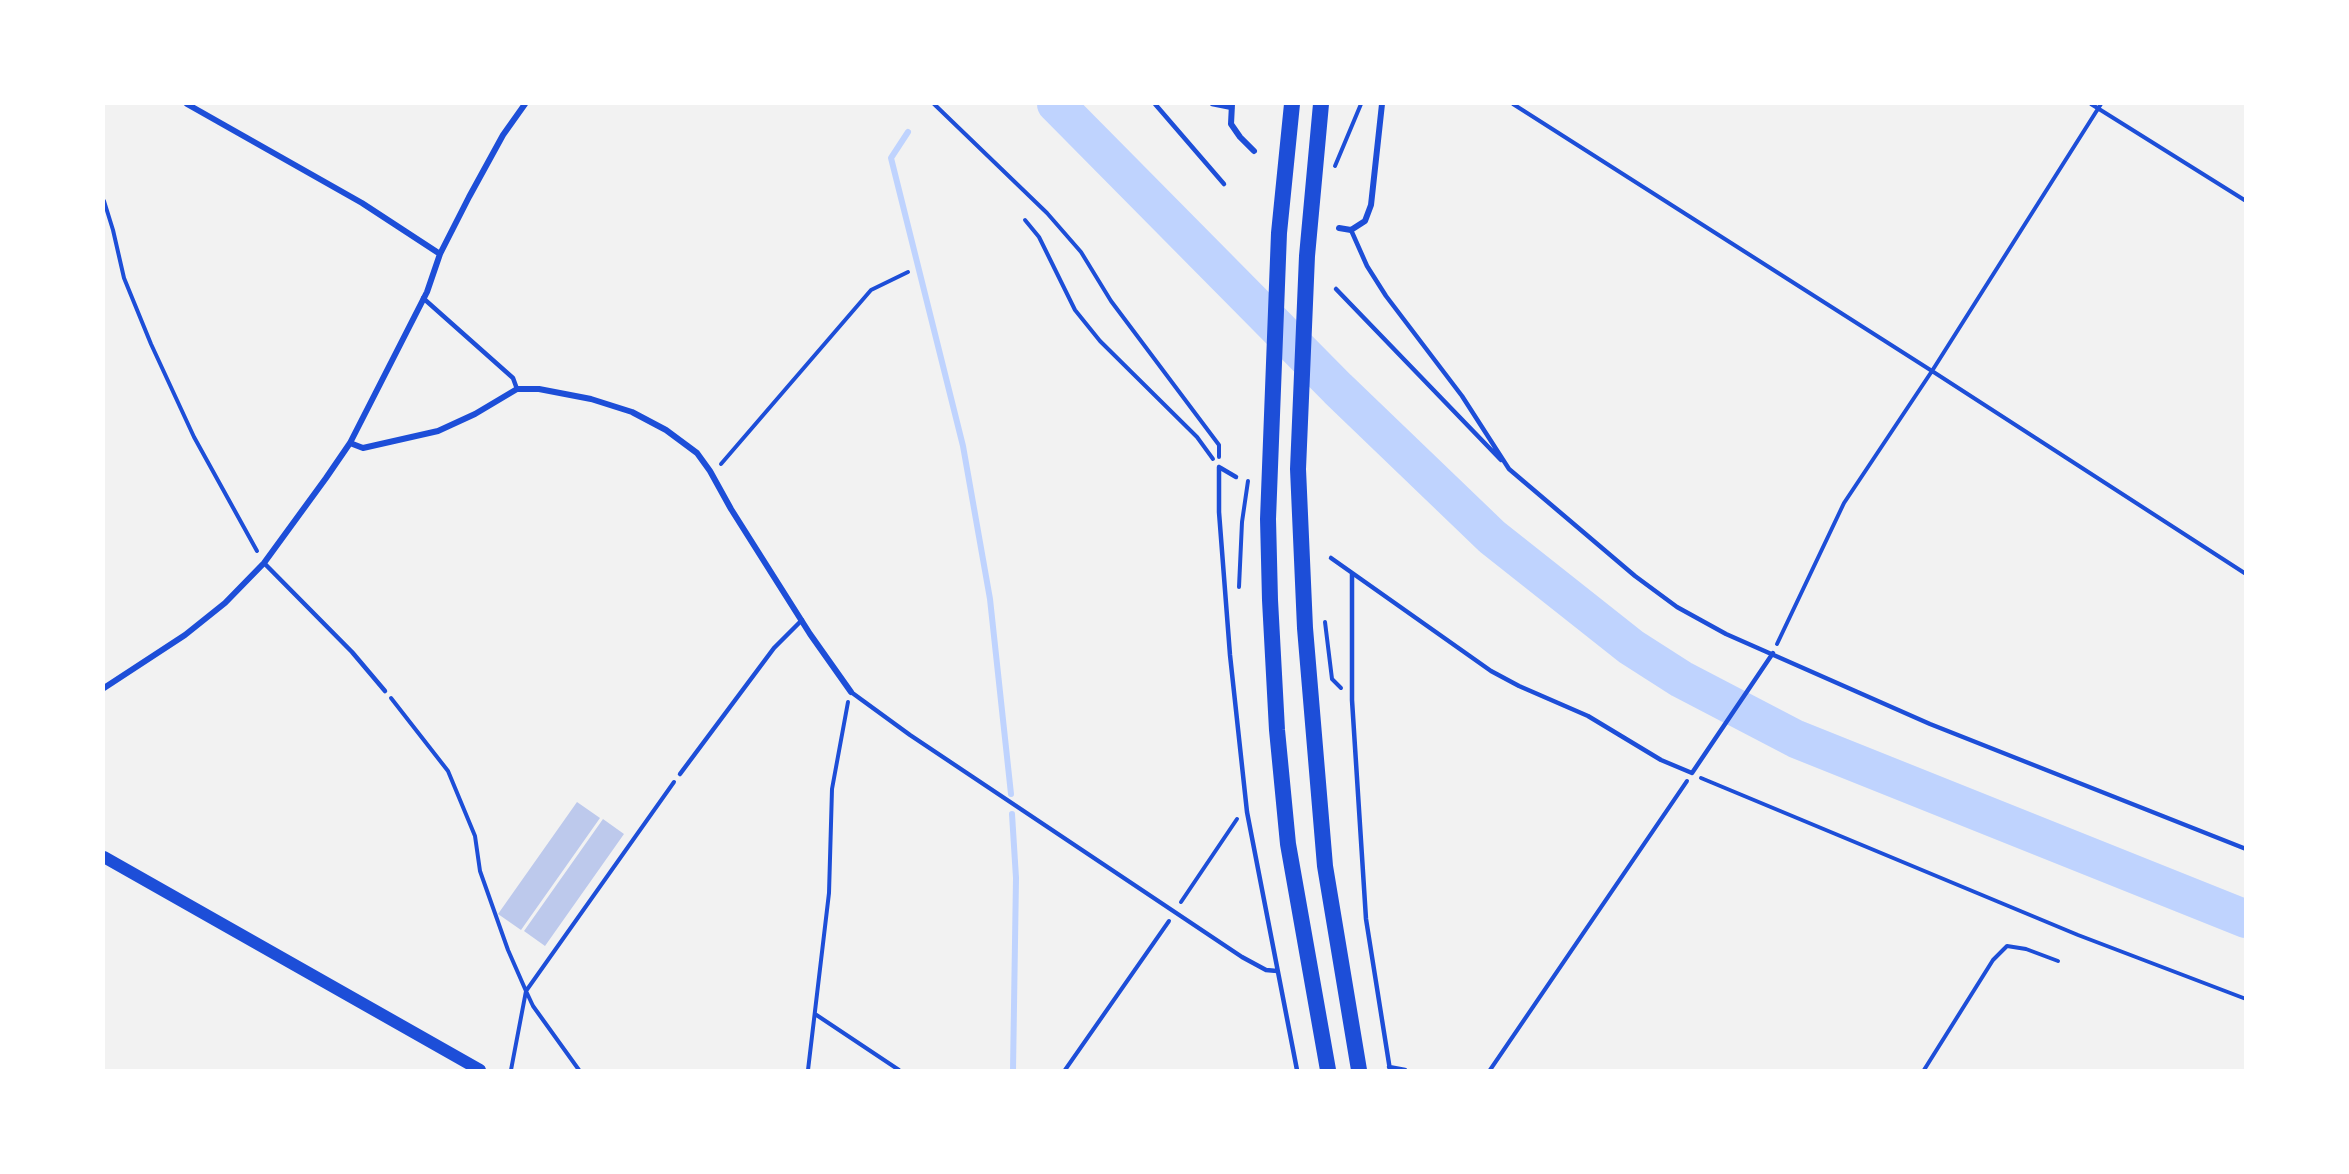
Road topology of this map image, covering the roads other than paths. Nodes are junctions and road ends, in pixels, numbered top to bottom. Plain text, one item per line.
1 (188, 104) edge
2 (525, 104) edge
3 (1155, 104) edge
4 (1212, 104) edge
5 (1292, 104) edge
6 (1321, 104) edge
7 (1382, 104) edge
8 (1232, 106) edge
9 (1254, 151) dead end
10 (1224, 184) dead end
11 (1339, 228) dead end
12 (1351, 230) junction
13 (440, 254) junction
14 (1336, 288) dead end
15 (423, 298) junction
16 (517, 389) junction
17 (350, 442) junction
18 (1509, 469) junction
19 (1236, 477) dead end
20 (1331, 558) dead end
21 (264, 563) junction
22 (1352, 573) junction
23 (802, 620) junction
24 (1771, 655) junction
25 (104, 688) edge
26 (385, 691) road end
27 (851, 692) joint
28 (680, 774) road end
29 (2246, 849) edge
30 (104, 857) edge
31 (1277, 971) junction
32 (1390, 1069) edge
33 (480, 1071) edge
34 (1297, 1071) edge
35 (1328, 1071) edge
36 (1359, 1071) edge
37 (1405, 1071) edge

1 - 13 street
2 - 13 street
3 - 10 lane
4 - 8 lane
5 - 35 highway
6 - 36 highway
7 - 12 street
8 - 9 street
11 - 12 street
12 - 18 lane
13 - 15 street
14 - 18 lane
15 - 16 lane
15 - 17 street
16 - 17 street
16 - 23 street
17 - 21 street
18 - 24 lane
19 - 31 lane
20 - 22 lane
21 - 25 street
21 - 26 lane
22 - 24 lane
22 - 32 lane
23 - 27 street
23 - 28 lane
24 - 29 lane
27 - 31 lane
30 - 33 main road
31 - 34 lane
32 - 37 lane

